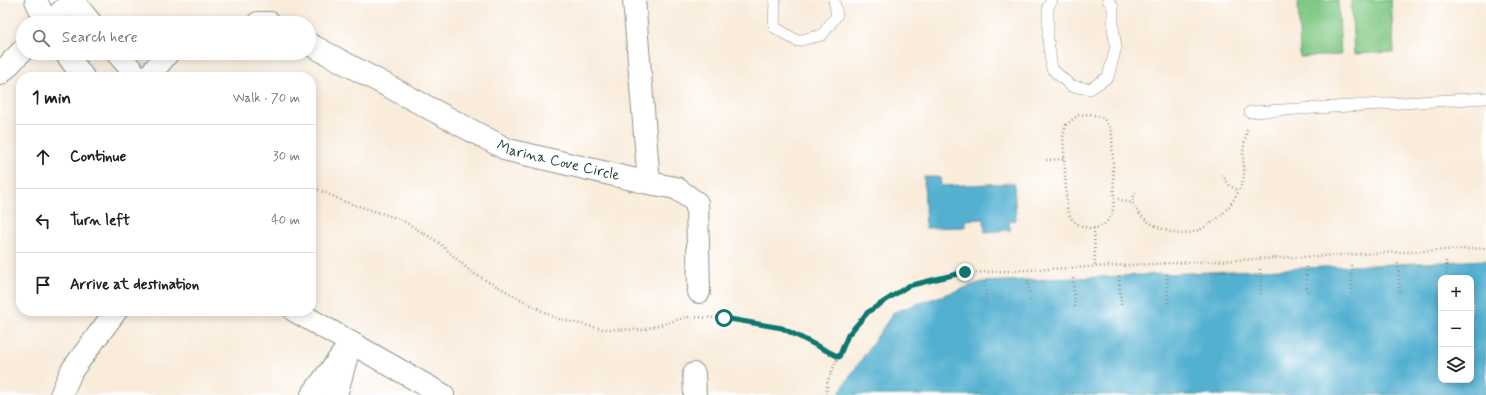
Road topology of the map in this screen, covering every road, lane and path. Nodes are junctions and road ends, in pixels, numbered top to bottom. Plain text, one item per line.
1 (36, 0) edge
2 (72, 0) edge
3 (634, 0) edge
4 (775, 0) edge
5 (834, 0) edge
6 (1052, 0) edge
7 (1108, 0) edge
8 (43, 16) edge
9 (57, 16) edge
10 (85, 16) edge
11 (316, 48) edge
12 (16, 57) edge
13 (71, 60) edge
14 (123, 60) edge
15 (162, 60) edge
16 (79, 72) edge
17 (134, 72) edge
18 (152, 72) edge
19 (0, 74) edge
20 (1486, 98) edge
21 (1250, 112) joint
22 (1064, 159) junction
23 (1046, 160) dead end
24 (1222, 174) dead end
25 (649, 183) junction
26 (316, 188) edge
27 (1239, 191) junction
28 (1135, 192) dead end
29 (1114, 198) junction
30 (1132, 203) junction
31 (1094, 228) junction
32 (1486, 248) edge
33 (1446, 261) dead end
34 (1398, 263) dead end
35 (1351, 265) dead end
36 (1096, 267) junction
37 (1306, 267) dead end
38 (1260, 269) dead end
39 (1212, 272) dead end
40 (1167, 274) dead end
41 (1447, 275) edge
42 (1119, 276) dead end
43 (1073, 278) dead end
44 (1028, 280) dead end
45 (985, 282) dead end
46 (699, 292) dead end
47 (1307, 292) dead end
48 (1400, 293) dead end
49 (1261, 294) dead end
50 (1352, 294) dead end
51 (1213, 296) dead end
52 (1030, 304) dead end
53 (1168, 304) dead end
54 (986, 305) dead end
55 (1121, 305) dead end
56 (1075, 308) dead end
57 (112, 316) edge
58 (304, 316) edge
59 (351, 343) junction
60 (839, 357) junction
61 (61, 395) edge
62 (312, 395) edge
63 (336, 395) edge
64 (444, 395) edge
65 (826, 395) edge

1 - 8 street
2 - 9 street
2 - 10 street
3 - 25 street
4 - 5 lane
6 - 7 lane
11 - 25 street, Marina Cove Circle
12 - 19 street
13 - 16 street
14 - 17 street
15 - 18 street
20 - 21 lane
21 - 27 path
22 - 23 path
22 - 29 path
22 - 31 path
24 - 27 path
25 - 46 street, Marina Cove Circle
26 - 60 path
27 - 30 path
28 - 30 path
29 - 30 path
29 - 31 path
31 - 36 path
32 - 36 path
33 - 41 path
34 - 48 path
35 - 50 path
36 - 60 path
37 - 47 path
38 - 49 path
39 - 51 path
40 - 53 path
42 - 55 path
43 - 56 path
44 - 52 path
45 - 54 path
57 - 61 street
58 - 59 street
59 - 62 street
59 - 63 street
59 - 64 street
60 - 65 path

